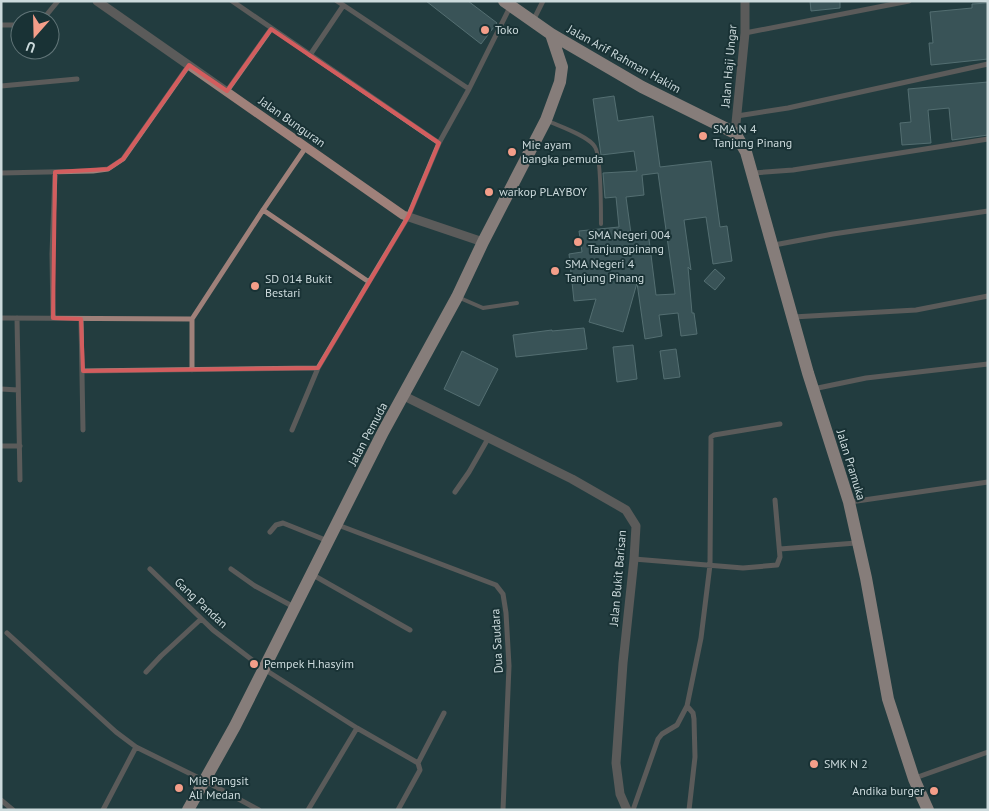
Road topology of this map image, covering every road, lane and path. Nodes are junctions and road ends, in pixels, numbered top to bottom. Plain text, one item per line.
1 (97, 1) edge
2 (232, 1) edge
3 (337, 1) edge
4 (542, 1) edge
5 (746, 1) edge
6 (909, 1) edge
7 (507, 4) edge
8 (343, 6) junction
9 (533, 21) junction
10 (271, 29) junction
11 (745, 33) junction
12 (551, 34) junction
13 (582, 51) junction
14 (310, 55) junction
15 (988, 64) edge
16 (189, 65) junction
17 (562, 67) junction
18 (77, 79) dead end
19 (1, 86) edge
20 (470, 89) junction
21 (227, 91) junction
22 (737, 116) junction
23 (546, 120) junction
24 (735, 133) junction
25 (988, 139) edge
26 (439, 143) junction
27 (306, 147) junction
28 (55, 172) junction
29 (1, 173) edge
30 (752, 173) junction
31 (263, 210) junction
32 (988, 211) edge
33 (408, 217) junction
34 (601, 224) dead end
35 (483, 242) junction
36 (772, 246) junction
37 (369, 282) junction
38 (988, 296) edge
39 (457, 297) junction
40 (517, 303) dead end
41 (793, 317) junction
42 (1, 318) edge
43 (17, 318) junction
44 (53, 318) junction
45 (81, 319) junction
46 (192, 319) junction
47 (988, 364) edge
48 (318, 368) junction
49 (192, 370) junction
50 (83, 372) junction
51 (813, 388) junction
52 (1, 389) edge
53 (18, 390) junction
54 (404, 396) junction
55 (780, 424) dead end
56 (83, 430) dead end
57 (292, 430) dead end
58 (489, 438) junction
59 (1, 446) edge
60 (20, 446) junction
61 (20, 480) dead end
62 (988, 482) edge
63 (455, 492) dead end
64 (775, 500) dead end
65 (848, 502) junction
66 (337, 524) junction
67 (270, 532) dead end
68 (329, 541) junction
69 (858, 543) junction
70 (780, 549) junction
71 (634, 559) junction
72 (710, 565) junction
73 (150, 569) dead end
74 (231, 569) dead end
75 (312, 575) junction
76 (296, 608) junction
77 (200, 619) junction
78 (410, 630) dead end
79 (7, 633) dead end
80 (264, 669) junction
81 (146, 672) dead end
82 (687, 706) junction
83 (444, 713) dead end
84 (357, 728) junction
85 (136, 747) junction
86 (988, 752) edge
87 (418, 763) junction
88 (914, 779) junction
89 (205, 781) junction
90 (1, 800) edge
91 (13, 810) edge
92 (103, 810) edge
93 (188, 810) edge
94 (259, 810) edge
95 (308, 810) edge
96 (398, 810) edge
97 (503, 810) edge
98 (627, 810) edge
99 (633, 810) edge
100 (689, 810) edge
101 (928, 810) edge

1 - 16 street, Jalan Bunguran
2 - 10 street
3 - 8 street
4 - 9 street
5 - 11 street, Jalan Haji Ungar
6 - 11 street
7 - 9 main road, Jalan Arif Rahman Hakim
7 - 20 street
8 - 14 street
8 - 20 street
9 - 12 main road, Jalan Arif Rahman Hakim
10 - 14 street
10 - 21 street
11 - 22 street, Jalan Haji Ungar
12 - 13 main road, Jalan Arif Rahman Hakim
12 - 17 main road
13 - 17 main road
13 - 24 main road, Jalan Arif Rahman Hakim
14 - 26 street
15 - 22 street
16 - 21 street, Jalan Bunguran
16 - 28 street
17 - 23 main road, Jalan Pemuda
18 - 19 street
20 - 26 street
21 - 27 street, Jalan Bunguran
22 - 24 street, Jalan Haji Ungar
23 - 34 lane
23 - 35 main road, Jalan Pemuda
24 - 30 main road, Jalan Pramuka
25 - 30 street
26 - 33 street
27 - 31 street
27 - 33 street, Jalan Bunguran
28 - 29 street
28 - 44 street
30 - 36 main road, Jalan Pramuka
31 - 37 street
31 - 46 street
32 - 36 street
33 - 35 street, Jalan Bunguran
33 - 37 street
35 - 39 main road, Jalan Pemuda
36 - 41 main road, Jalan Pramuka
37 - 48 street
38 - 41 street
39 - 40 lane
39 - 54 main road, Jalan Pemuda
41 - 51 main road, Jalan Pramuka
42 - 43 street
43 - 44 street
43 - 53 street
44 - 45 street
45 - 46 street
45 - 50 street
46 - 49 street
47 - 51 street
48 - 49 street
48 - 57 street
49 - 50 street
50 - 56 street
51 - 65 main road, Jalan Pramuka
52 - 53 street
53 - 60 street
54 - 58 street, Jalan Bukit Barisan
54 - 66 main road, Jalan Pemuda
55 - 72 street
58 - 63 street
58 - 71 street, Jalan Bukit Barisan
59 - 60 street
60 - 61 street
62 - 65 street
64 - 70 street
65 - 69 main road, Jalan Pramuka
66 - 68 main road, Jalan Pemuda
66 - 97 street, Dua Saudara
67 - 68 street
68 - 75 main road, Jalan Pemuda
69 - 70 street
69 - 88 main road, Jalan Pramuka
70 - 72 street
71 - 72 street
71 - 98 street, Jalan Bukit Barisan
72 - 82 street
73 - 77 street, Gang Pandan
74 - 76 street
75 - 76 main road, Jalan Pemuda
75 - 78 street
76 - 80 main road, Jalan Pemuda
77 - 80 street, Gang Pandan
77 - 81 street
79 - 85 street
80 - 84 street, Gang Pandan
80 - 89 main road, Jalan Pemuda
82 - 99 street
82 - 100 street
83 - 87 street
84 - 87 street, Gang Pandan
84 - 95 street
85 - 89 street
85 - 92 street
86 - 88 street
87 - 96 street
88 - 101 main road, Jalan Pramuka
89 - 93 main road, Jalan Pemuda
89 - 94 street
90 - 91 street

